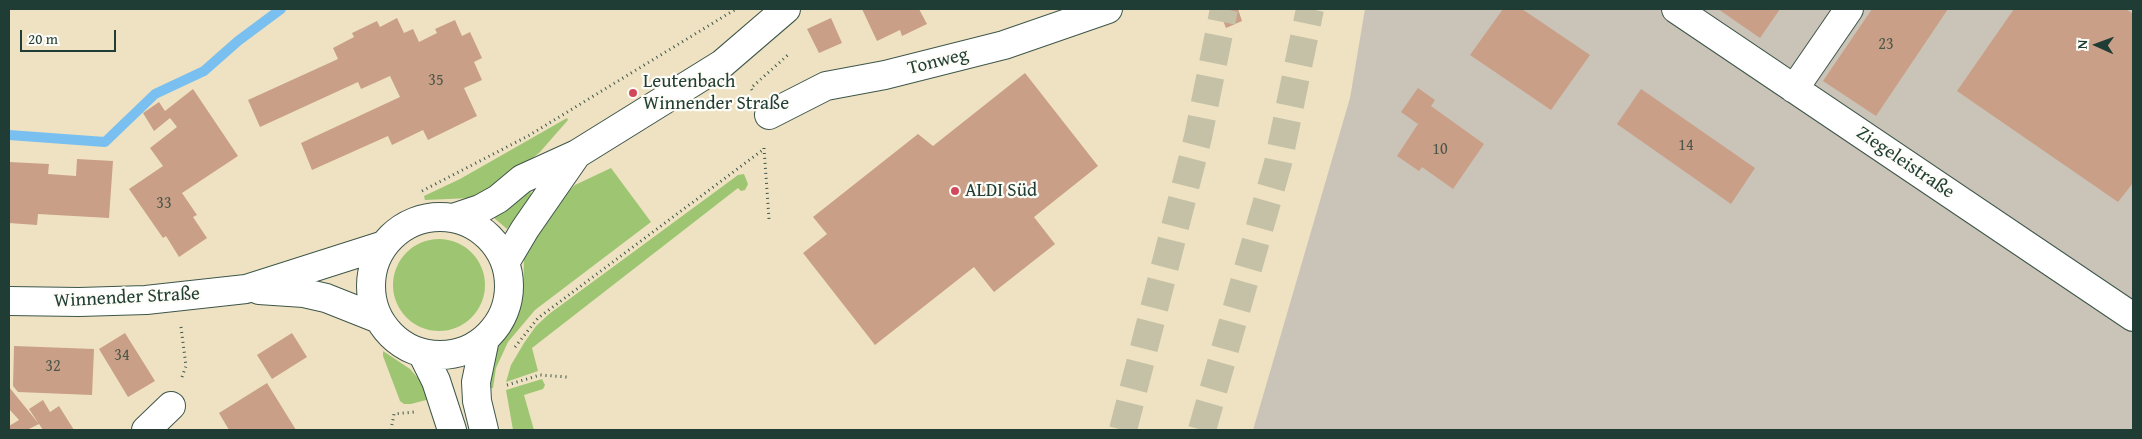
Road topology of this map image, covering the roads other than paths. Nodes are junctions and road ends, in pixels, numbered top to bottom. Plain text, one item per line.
1 (786, 9) edge
2 (1108, 9) edge
3 (1676, 9) edge
4 (1849, 9) edge
5 (1794, 88) junction
6 (769, 115) dead end
7 (577, 154) junction
8 (456, 217) junction
9 (384, 245) junction
10 (506, 261) junction
11 (246, 289) junction
12 (9, 301) edge
13 (2133, 316) edge
14 (379, 319) junction
15 (485, 340) junction
16 (422, 353) junction
17 (171, 406) road end
18 (146, 430) edge
19 (452, 430) edge
20 (484, 430) edge

1 - 7 street
2 - 6 street, Tonweg
3 - 5 street, Ziegeleistraße
4 - 5 street
5 - 13 street, Ziegeleistraße
7 - 8 street
7 - 10 street
8 - 9 street
8 - 10 street
9 - 11 street
9 - 14 street
10 - 15 street
11 - 12 street, Winnender Straße
11 - 14 street
14 - 16 street
15 - 16 street
15 - 20 street
16 - 19 street
17 - 18 street

